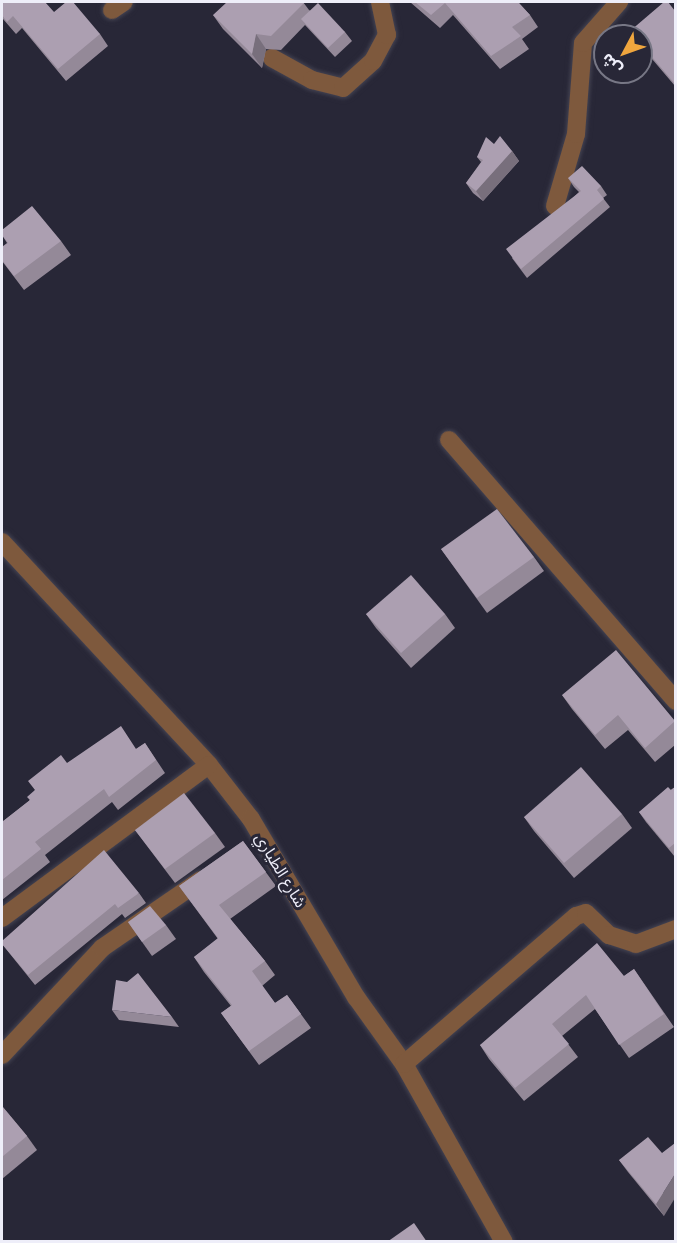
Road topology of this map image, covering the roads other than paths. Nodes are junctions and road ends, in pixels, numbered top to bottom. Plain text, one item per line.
1 (380, 2) edge
2 (619, 2) edge
3 (272, 58) dead end
4 (555, 206) dead end
5 (449, 441) dead end
6 (2, 542) edge
7 (675, 701) edge
8 (208, 765) junction
9 (261, 836) junction
10 (242, 850) edge
11 (213, 871) edge
12 (2, 918) edge
13 (675, 929) edge
14 (2, 1055) edge
15 (404, 1064) junction
16 (504, 1242) edge

1 - 3 street
2 - 4 street
5 - 7 street
6 - 8 street, شارع الطياري
8 - 9 street, شارع الطياري
8 - 12 street
9 - 10 street
9 - 15 street, شارع الطياري
11 - 14 street
13 - 15 street
15 - 16 street, شارع الطياري

